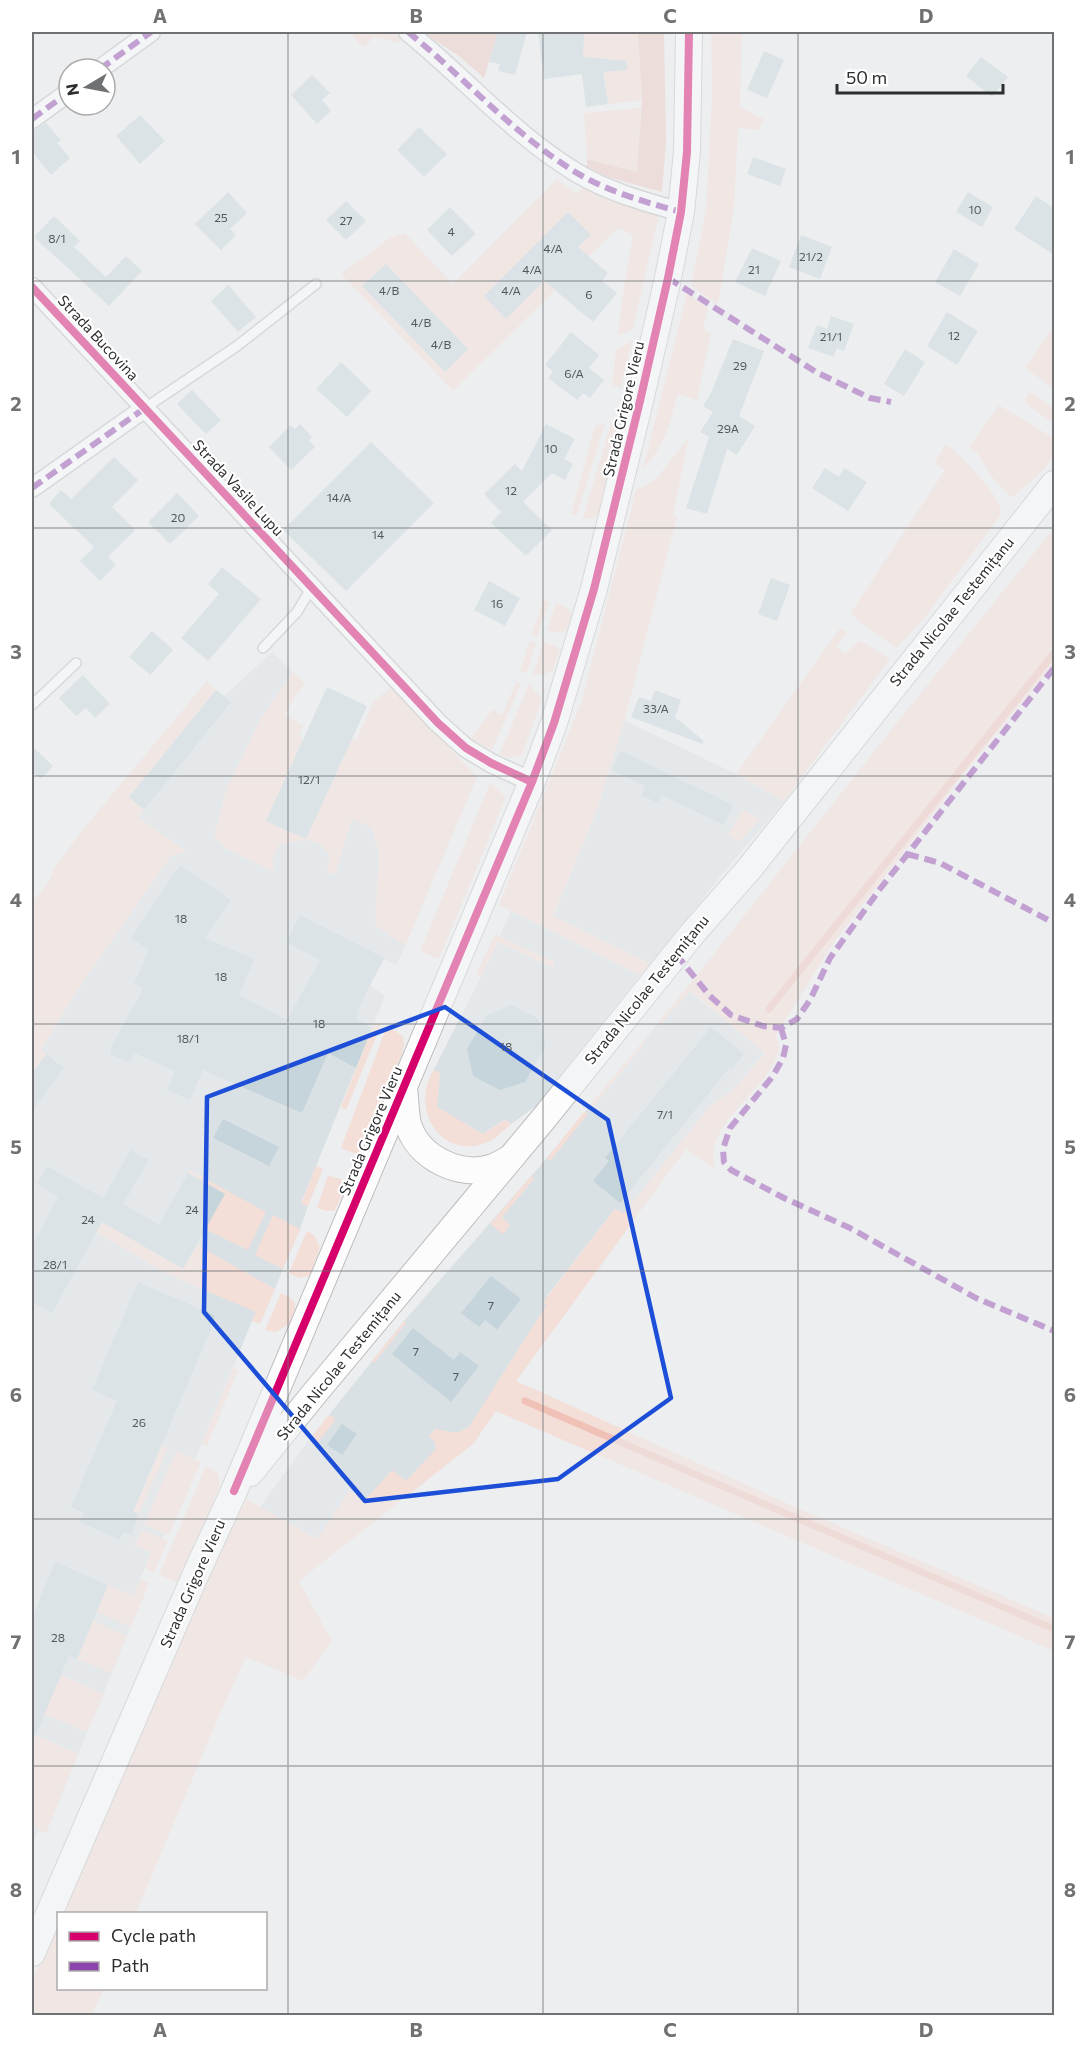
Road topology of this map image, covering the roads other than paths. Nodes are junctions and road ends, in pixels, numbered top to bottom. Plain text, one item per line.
1 (151, 32) edge
2 (408, 32) edge
3 (688, 32) edge
4 (117, 57) edge
5 (57, 101) edge
6 (32, 119) edge
7 (681, 212) junction
8 (316, 284) dead end
9 (32, 287) edge
10 (145, 408) junction
11 (1054, 484) edge
12 (32, 488) edge
13 (312, 587) junction
14 (263, 648) dead end
15 (76, 663) dead end
16 (32, 705) edge
17 (532, 782) junction
18 (404, 1088) junction
19 (512, 1157) junction
20 (234, 1491) junction
21 (32, 1953) edge

1 - 4 street
2 - 7 street
3 - 7 main road, Strada Grigore Vieru
5 - 6 street
7 - 17 main road, Strada Grigore Vieru
8 - 10 lane
9 - 10 street, Strada Bucovina
10 - 12 street
10 - 13 street, Strada Vasile Lupu
11 - 19 main road, Strada Nicolae Testemițanu
13 - 14 lane
13 - 17 street
15 - 16 lane
17 - 18 main road, Strada Grigore Vieru
18 - 19 main road
18 - 20 main road, Strada Grigore Vieru
19 - 20 main road, Strada Nicolae Testemițanu
20 - 21 main road, Strada Grigore Vieru

